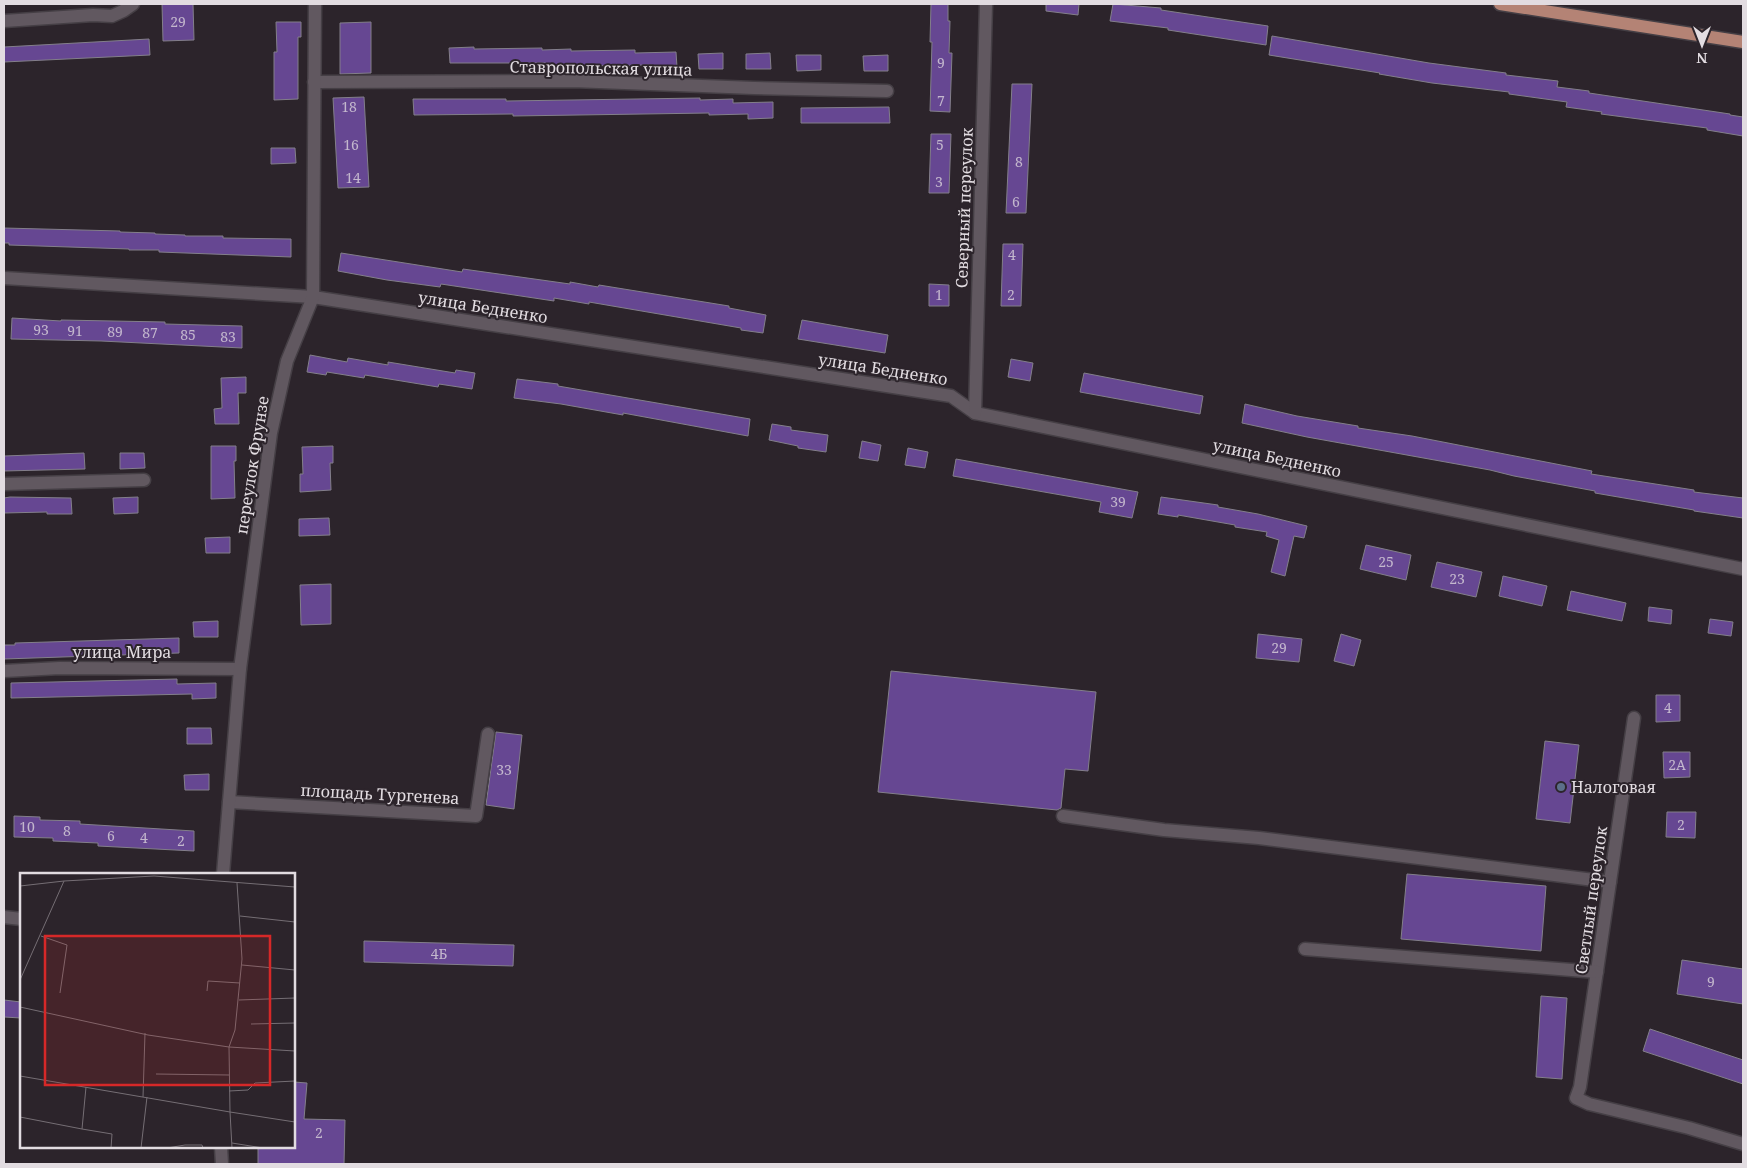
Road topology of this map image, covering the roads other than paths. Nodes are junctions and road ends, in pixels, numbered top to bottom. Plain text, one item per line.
1 (133, 4) edge
2 (314, 4) edge
3 (986, 4) edge
4 (1500, 4) edge
5 (4, 21) edge
6 (1743, 42) edge
7 (314, 82) junction
8 (887, 91) dead end
9 (4, 278) edge
10 (313, 297) junction
11 (974, 413) junction
12 (144, 480) dead end
13 (4, 484) edge
14 (1743, 569) edge
15 (240, 669) junction
16 (4, 671) edge
17 (1634, 718) dead end
18 (488, 734) dead end
19 (229, 802) junction
20 (1063, 816) dead end
21 (223, 873) edge
22 (1610, 882) junction
23 (4, 917) edge
24 (20, 919) edge
25 (1306, 949) dead end
26 (1597, 972) junction
27 (1743, 1144) edge
28 (222, 1148) edge
29 (222, 1164) edge

1 - 5 street
2 - 7 street, переулок Фрунзе
3 - 11 street, Северный переулок
4 - 6 main road
7 - 8 street, Ставропольская улица
7 - 10 street, переулок Фрунзе
9 - 10 street, улица Бедненко
10 - 11 street, улица Бедненко
10 - 15 street, переулок Фрунзе
11 - 14 street, улица Бедненко
12 - 13 street
15 - 16 street, улица Мира
15 - 19 street, переулок Фрунзе
17 - 22 street, Светлый переулок
18 - 19 street, площадь Тургенева
19 - 21 street, переулок Фрунзе
20 - 22 street
22 - 26 street, Светлый переулок
23 - 24 street
25 - 26 street
26 - 27 street, Светлый переулок
28 - 29 street

